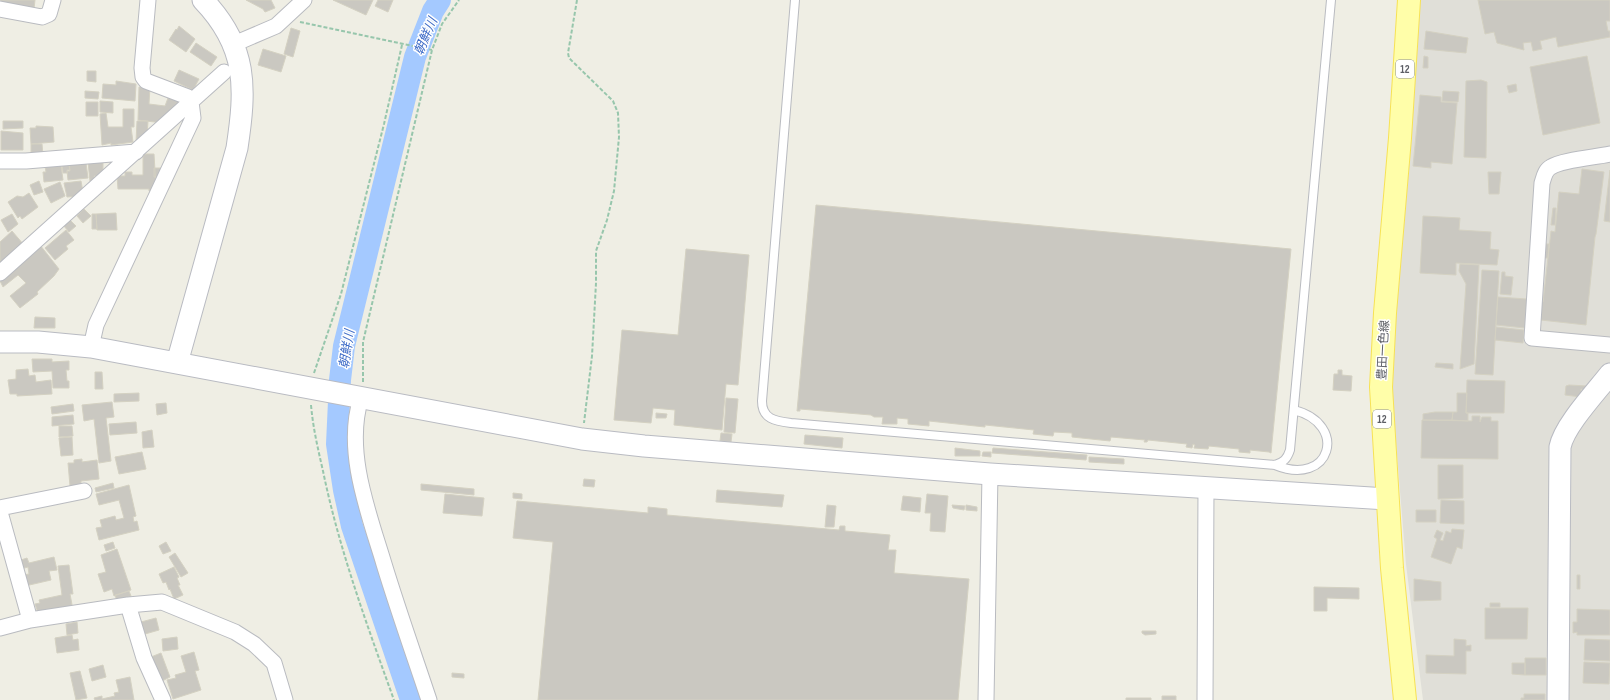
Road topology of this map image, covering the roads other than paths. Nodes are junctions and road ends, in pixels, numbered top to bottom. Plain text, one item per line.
1 (53, 0) edge
2 (148, 0) edge
3 (203, 0) edge
4 (304, 0) edge
5 (795, 0) edge
6 (1331, 0) edge
7 (1409, 0) edge
8 (0, 9) edge
9 (234, 44) junction
10 (224, 72) dead end
11 (191, 102) junction
12 (136, 152) junction
13 (1610, 154) edge
14 (0, 161) edge
15 (0, 273) edge
16 (0, 342) edge
17 (1610, 346) edge
18 (91, 347) junction
19 (176, 363) junction
20 (1610, 374) edge
21 (356, 397) junction
22 (1294, 410) junction
23 (1275, 465) junction
24 (990, 474) junction
25 (1206, 488) junction
26 (84, 491) dead end
27 (1387, 499) junction
28 (0, 508) edge
29 (0, 512) edge
30 (128, 605) junction
31 (30, 620) junction
32 (0, 628) edge
33 (279, 696) edge
34 (163, 700) edge
35 (429, 700) edge
36 (986, 700) edge
37 (1205, 700) edge
38 (1405, 700) edge
39 (1558, 700) edge

1 - 8 street
2 - 11 street
3 - 9 street
4 - 9 street
5 - 23 lane
6 - 22 lane
7 - 27 main road, 豊田一色線 / 12
9 - 19 street
10 - 11 street
11 - 12 street
11 - 18 street
12 - 14 street
12 - 15 street
13 - 17 street
16 - 18 street
18 - 19 street
19 - 21 street
20 - 39 street
21 - 24 street
21 - 35 street
22 - 23 lane
22 - 23 lane
24 - 25 street
24 - 36 street
25 - 27 street
25 - 37 street
26 - 28 street
27 - 38 main road, 豊田一色線 / 12
29 - 31 street
30 - 31 street
30 - 33 street
30 - 34 street
31 - 32 street

